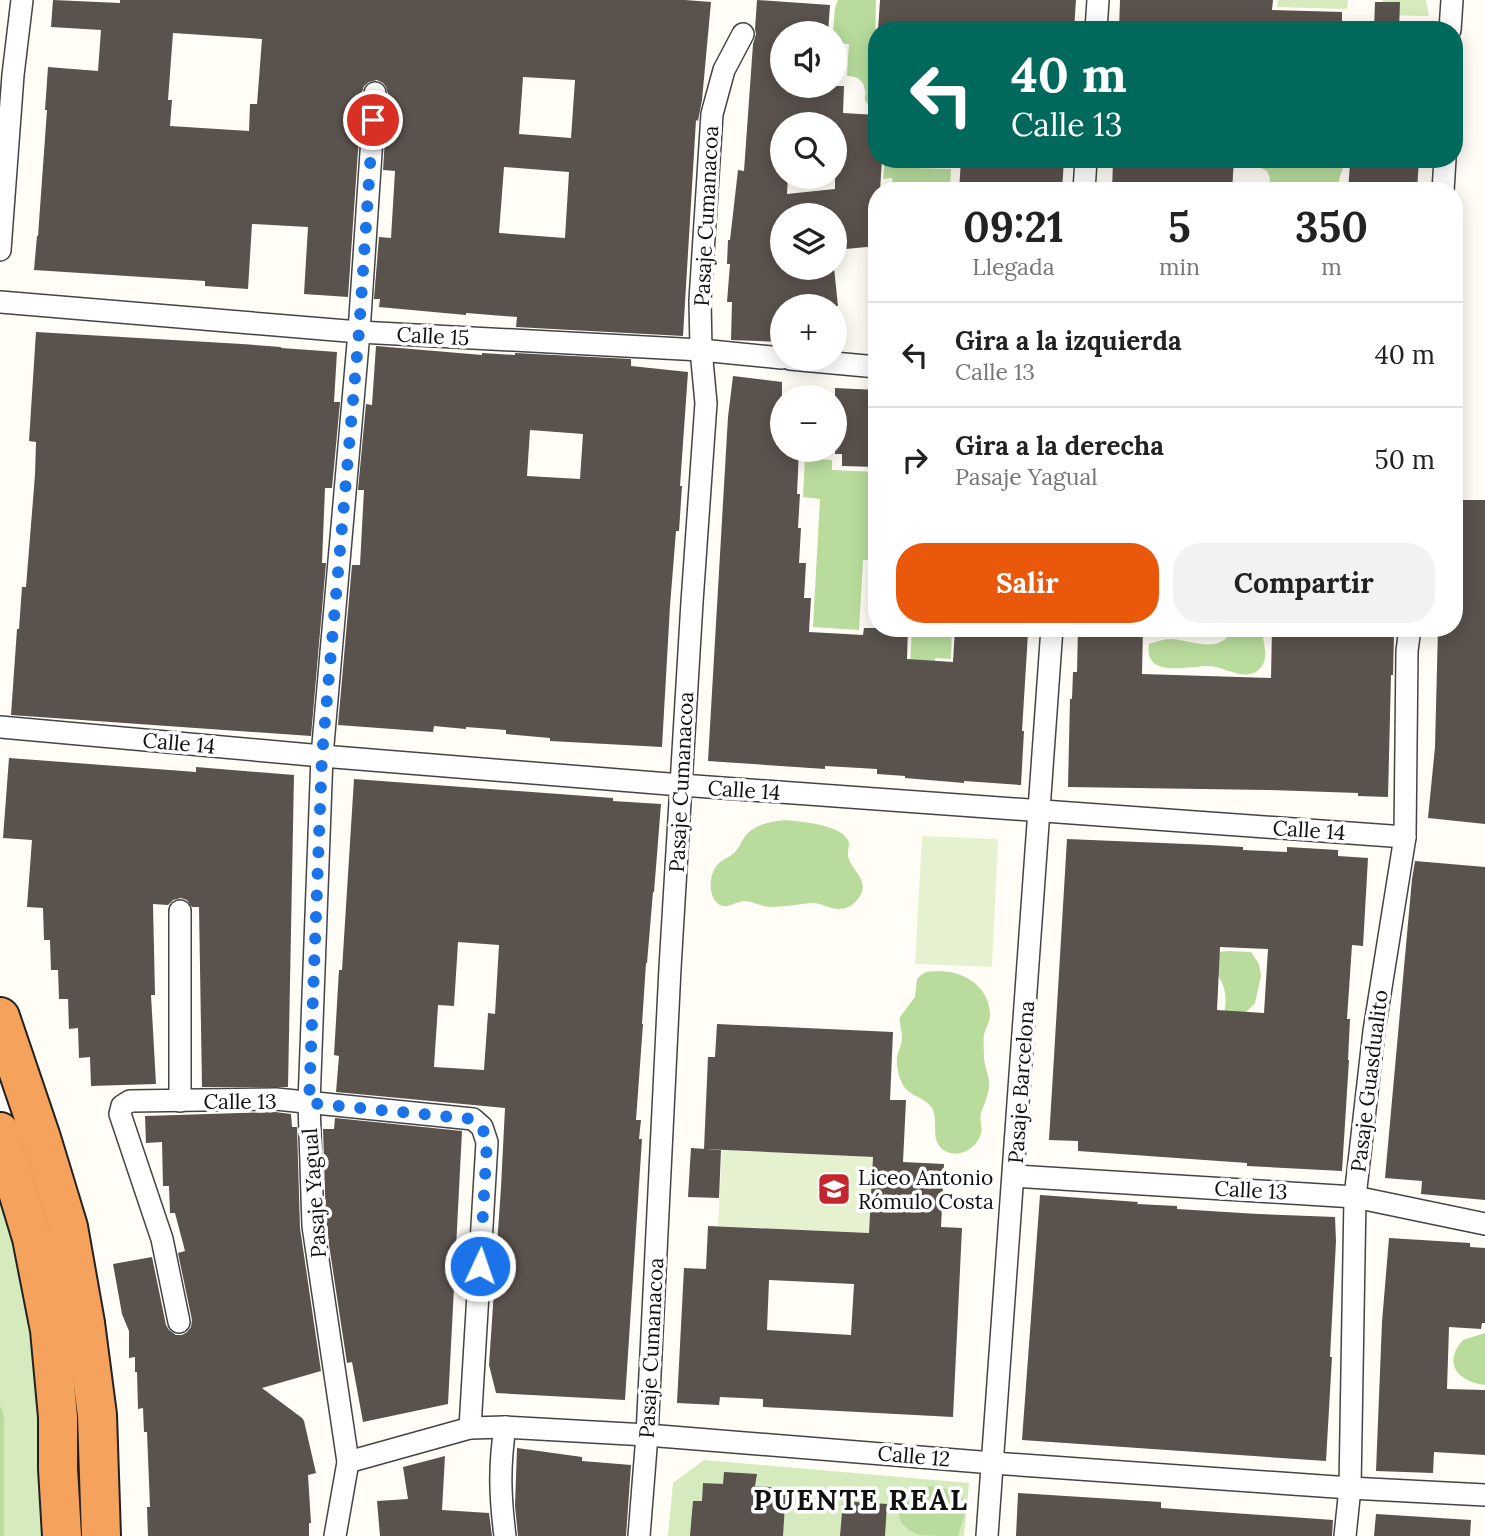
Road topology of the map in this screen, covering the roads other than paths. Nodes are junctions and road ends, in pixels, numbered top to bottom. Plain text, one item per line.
1 (22, 0) edge
2 (1098, 0) edge
3 (1452, 0) edge
4 (1097, 21) edge
5 (1451, 21) edge
6 (743, 34) dead end
7 (375, 93) dead end
8 (0, 250) edge
9 (0, 302) edge
10 (359, 332) junction
11 (701, 350) junction
12 (770, 357) edge
13 (847, 364) edge
14 (868, 366) edge
15 (1051, 637) edge
16 (1409, 637) edge
17 (0, 727) edge
18 (322, 756) junction
19 (681, 785) junction
20 (1040, 811) junction
21 (1405, 837) junction
22 (180, 911) dead end
23 (0, 1017) edge
24 (180, 1101) junction
25 (309, 1103) junction
26 (0, 1132) edge
27 (1014, 1176) junction
28 (1355, 1197) junction
29 (1485, 1224) edge
30 (179, 1322) dead end
31 (505, 1427) junction
32 (470, 1428) junction
33 (647, 1435) junction
34 (348, 1462) junction
35 (993, 1463) junction
36 (1350, 1488) junction
37 (1485, 1495) edge
38 (62, 1536) edge
39 (101, 1536) edge
40 (335, 1536) edge
41 (505, 1536) edge
42 (639, 1536) edge
43 (987, 1536) edge
44 (1345, 1536) edge

1 - 8 street
2 - 4 street
3 - 5 street
6 - 11 street, Pasaje Cumanacoa
7 - 10 street, Pasaje Yagual
9 - 10 street, Calle 15
10 - 11 street, Calle 15
10 - 18 street, Pasaje Yagual
11 - 12 street, Calle 15
11 - 19 street, Pasaje Cumanacoa
13 - 14 street
15 - 20 street, Pasaje Barcelona
16 - 21 street, Pasaje Guasdualito
17 - 18 street, Calle 14
18 - 19 street, Calle 14
18 - 25 street, Pasaje Yagual
19 - 20 street, Calle 14
19 - 33 street, Pasaje Cumanacoa
20 - 21 street, Calle 14
20 - 27 street, Pasaje Barcelona
21 - 28 street, Pasaje Guasdualito
22 - 24 street
23 - 39 highway
24 - 25 street, Calle 13
24 - 30 street, Calle 13
25 - 32 street, Calle 13
25 - 34 street, Pasaje Yagual
26 - 38 highway
27 - 28 street, Calle 13
27 - 35 street, Pasaje Barcelona
28 - 29 street, Calle 13
28 - 36 street, Pasaje Guasdualito
31 - 32 street, Calle 12
31 - 33 street, Calle 12
31 - 41 street
32 - 34 street, Calle 12
33 - 35 street, Calle 12
33 - 42 street, Pasaje Cumanacoa
34 - 40 street, Pasaje Yagual
35 - 36 street, Calle 12
35 - 43 street, Pasaje Barcelona
36 - 37 street, Calle 12
36 - 44 street, Pasaje Guasdualito

